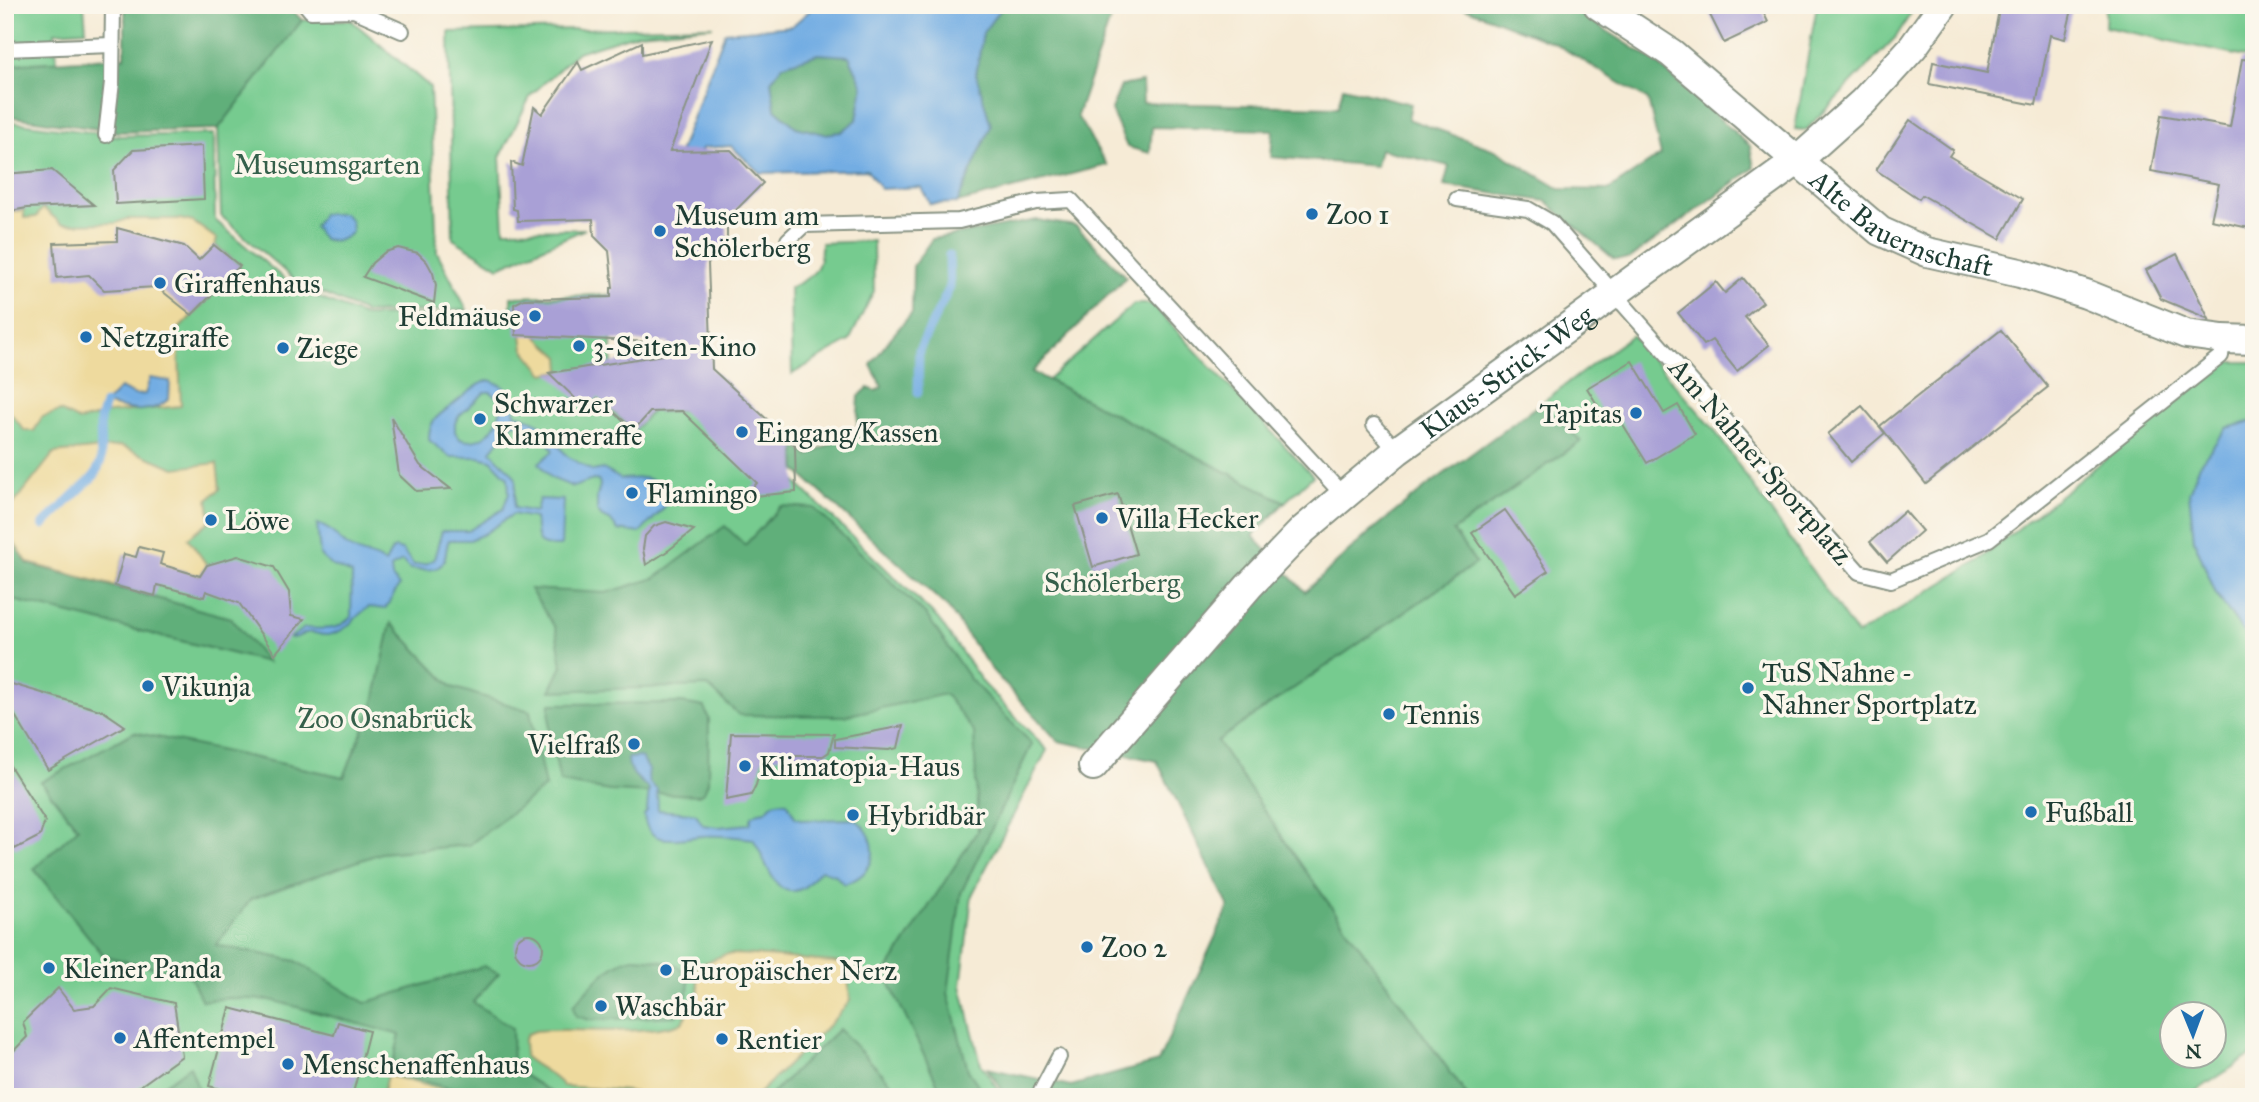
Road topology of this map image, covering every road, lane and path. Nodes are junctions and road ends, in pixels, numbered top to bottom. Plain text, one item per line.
1 (113, 5) edge
2 (1598, 5) edge
3 (1943, 5) edge
4 (308, 8) edge
5 (402, 31) dead end
6 (113, 45) junction
7 (5, 49) edge
8 (106, 135) dead end
9 (1797, 161) junction
10 (1457, 199) dead end
11 (788, 240) dead end
12 (1614, 294) junction
13 (2223, 339) junction
14 (2254, 340) edge
15 (1374, 425) dead end
16 (1397, 451) junction
17 (1343, 495) junction
18 (1093, 766) dead end
19 (1059, 1057) dead end
20 (1038, 1097) edge

1 - 6 lane
2 - 9 street, Alte Bauernschaft
3 - 9 street, Klaus-Strick-Weg
4 - 5 lane
6 - 7 lane
6 - 8 lane
9 - 12 street, Klaus-Strick-Weg
9 - 13 street, Alte Bauernschaft
10 - 12 lane, Am Nahner Sportplatz
11 - 17 lane
12 - 13 lane, Am Nahner Sportplatz
12 - 16 street, Klaus-Strick-Weg
13 - 14 street, Alte Bauernschaft
15 - 16 lane
16 - 17 street, Klaus-Strick-Weg
17 - 18 street, Klaus-Strick-Weg
19 - 20 lane

